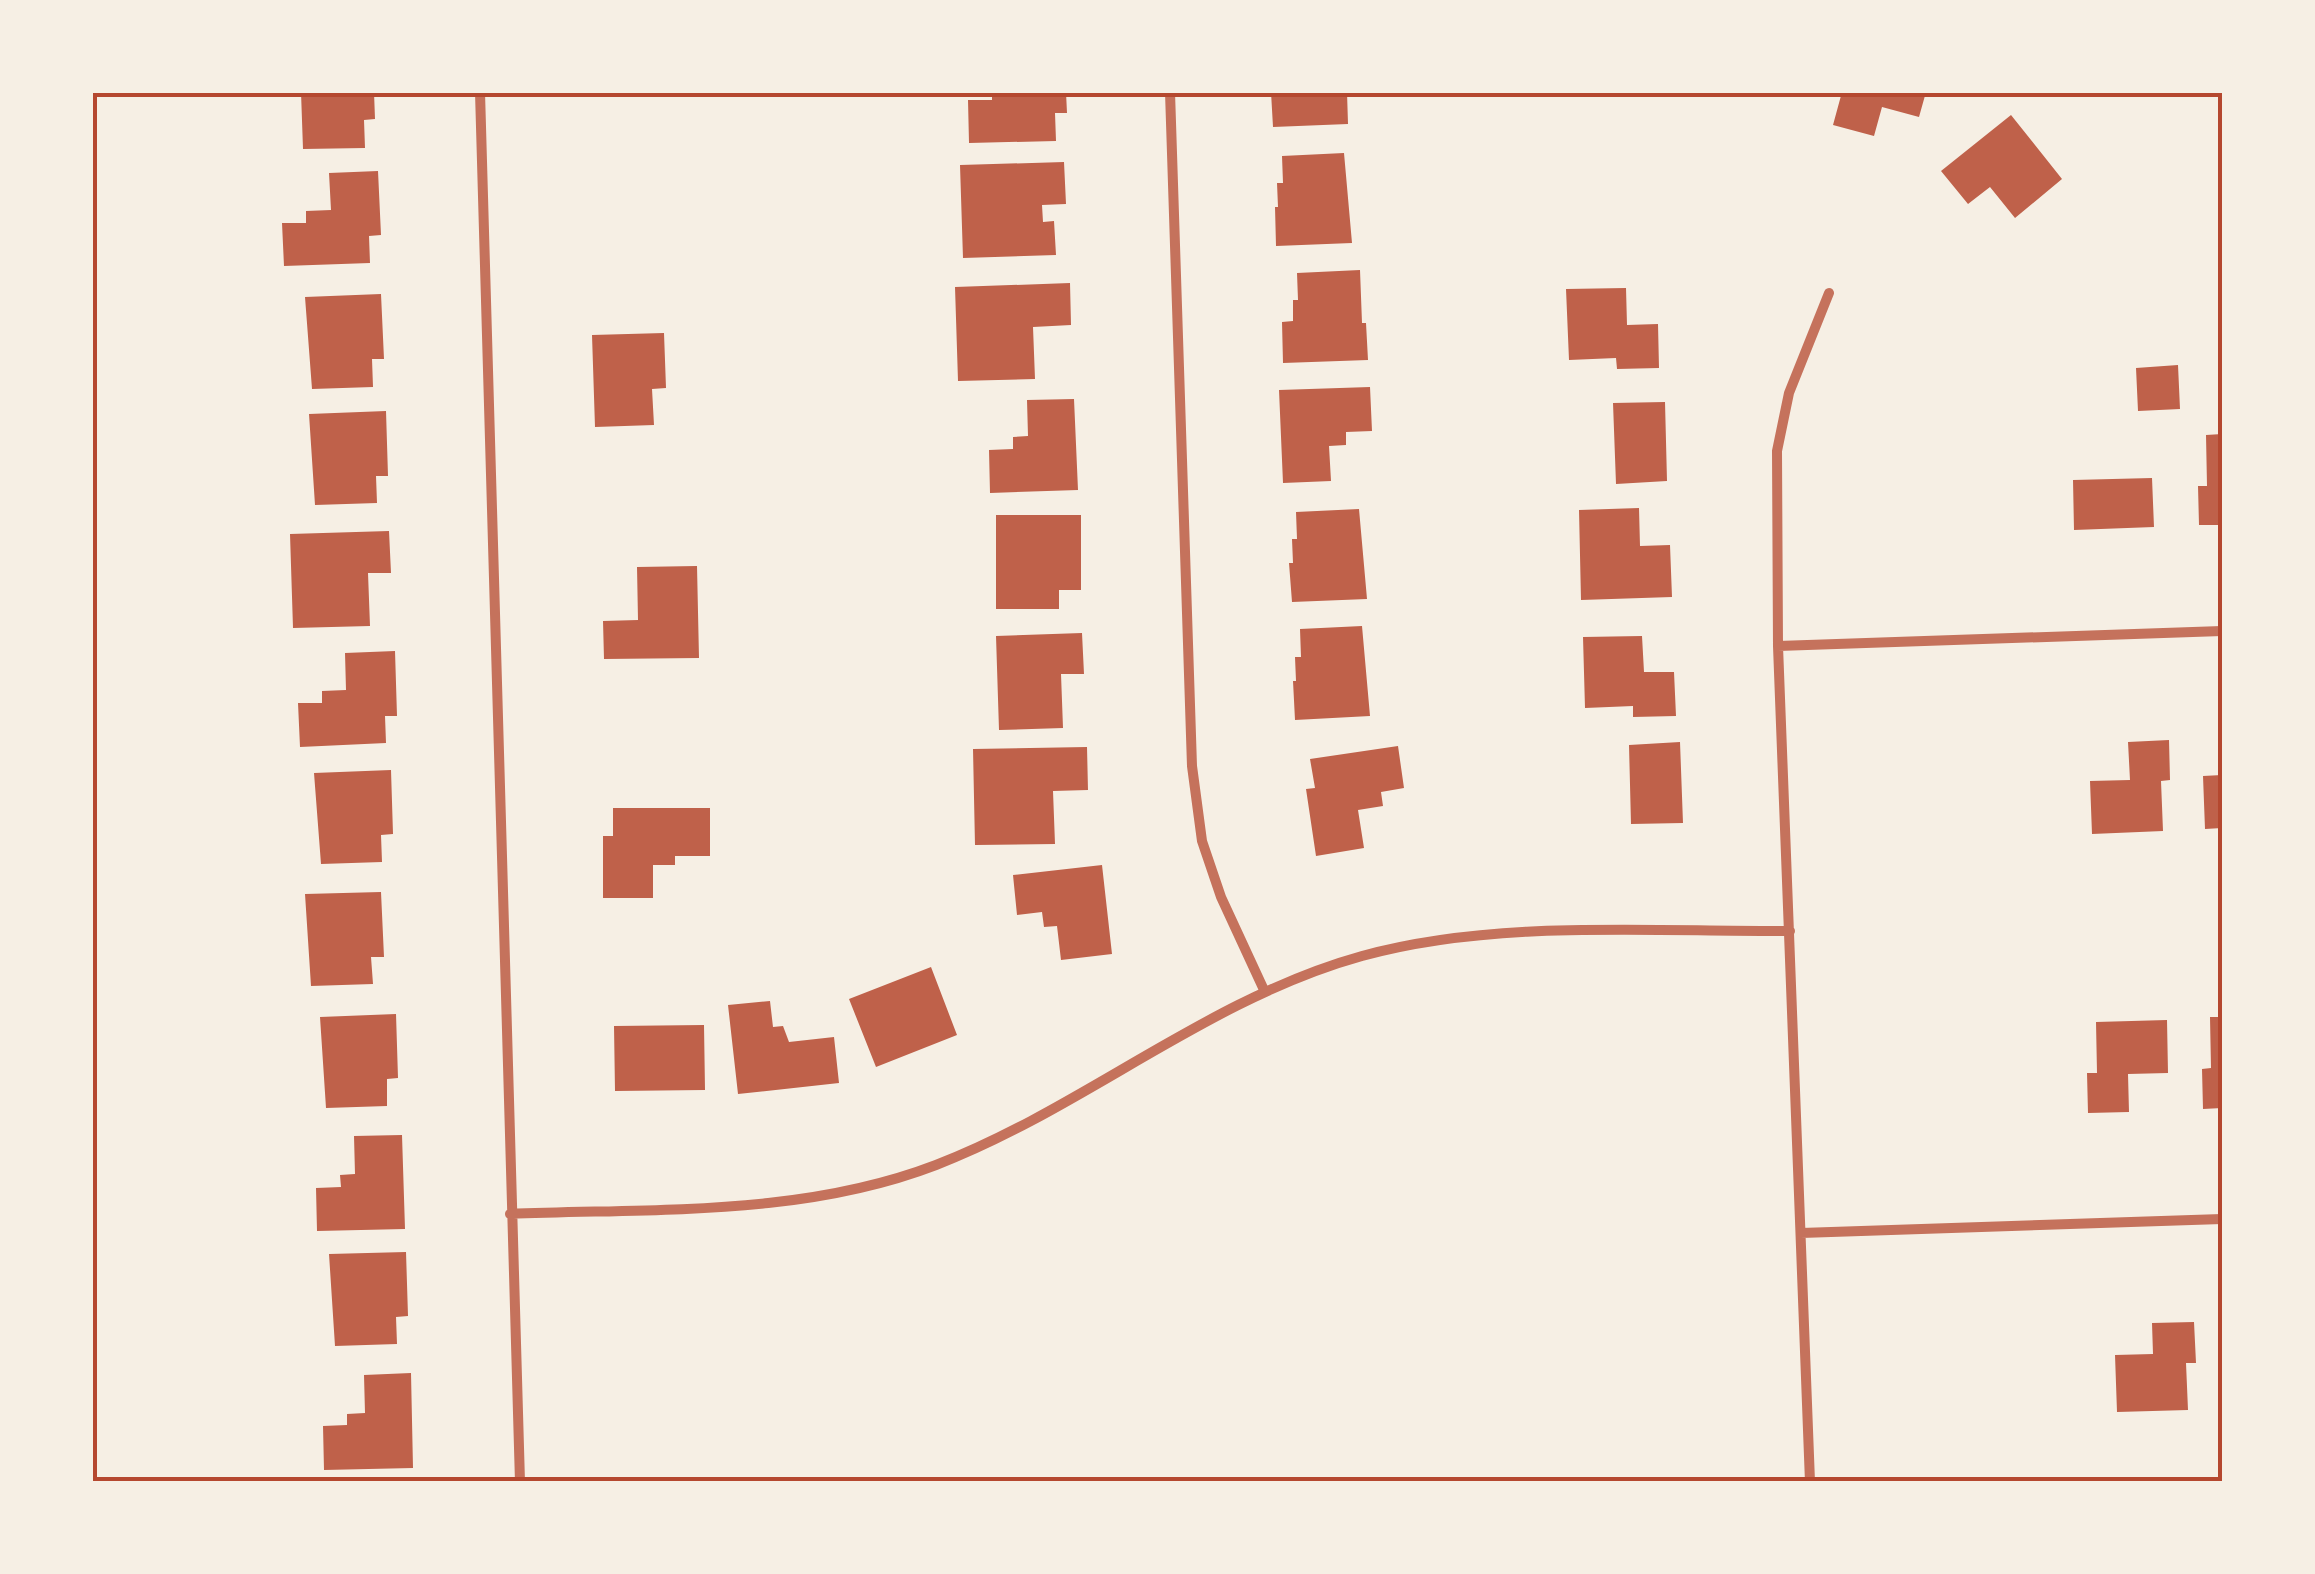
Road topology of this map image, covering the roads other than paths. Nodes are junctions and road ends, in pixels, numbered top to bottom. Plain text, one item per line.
1 (480, 92) edge
2 (1170, 92) edge
3 (1829, 292) dead end
4 (2222, 632) edge
5 (1778, 646) junction
6 (1790, 930) junction
7 (1264, 990) junction
8 (510, 1214) junction
9 (2222, 1219) edge
10 (1801, 1233) junction
11 (520, 1482) edge
12 (1810, 1482) edge

1 - 8 street
2 - 7 street
3 - 5 street
4 - 5 street
5 - 6 street
6 - 7 street
6 - 10 street
7 - 8 street
8 - 11 street
9 - 10 street
10 - 12 street

